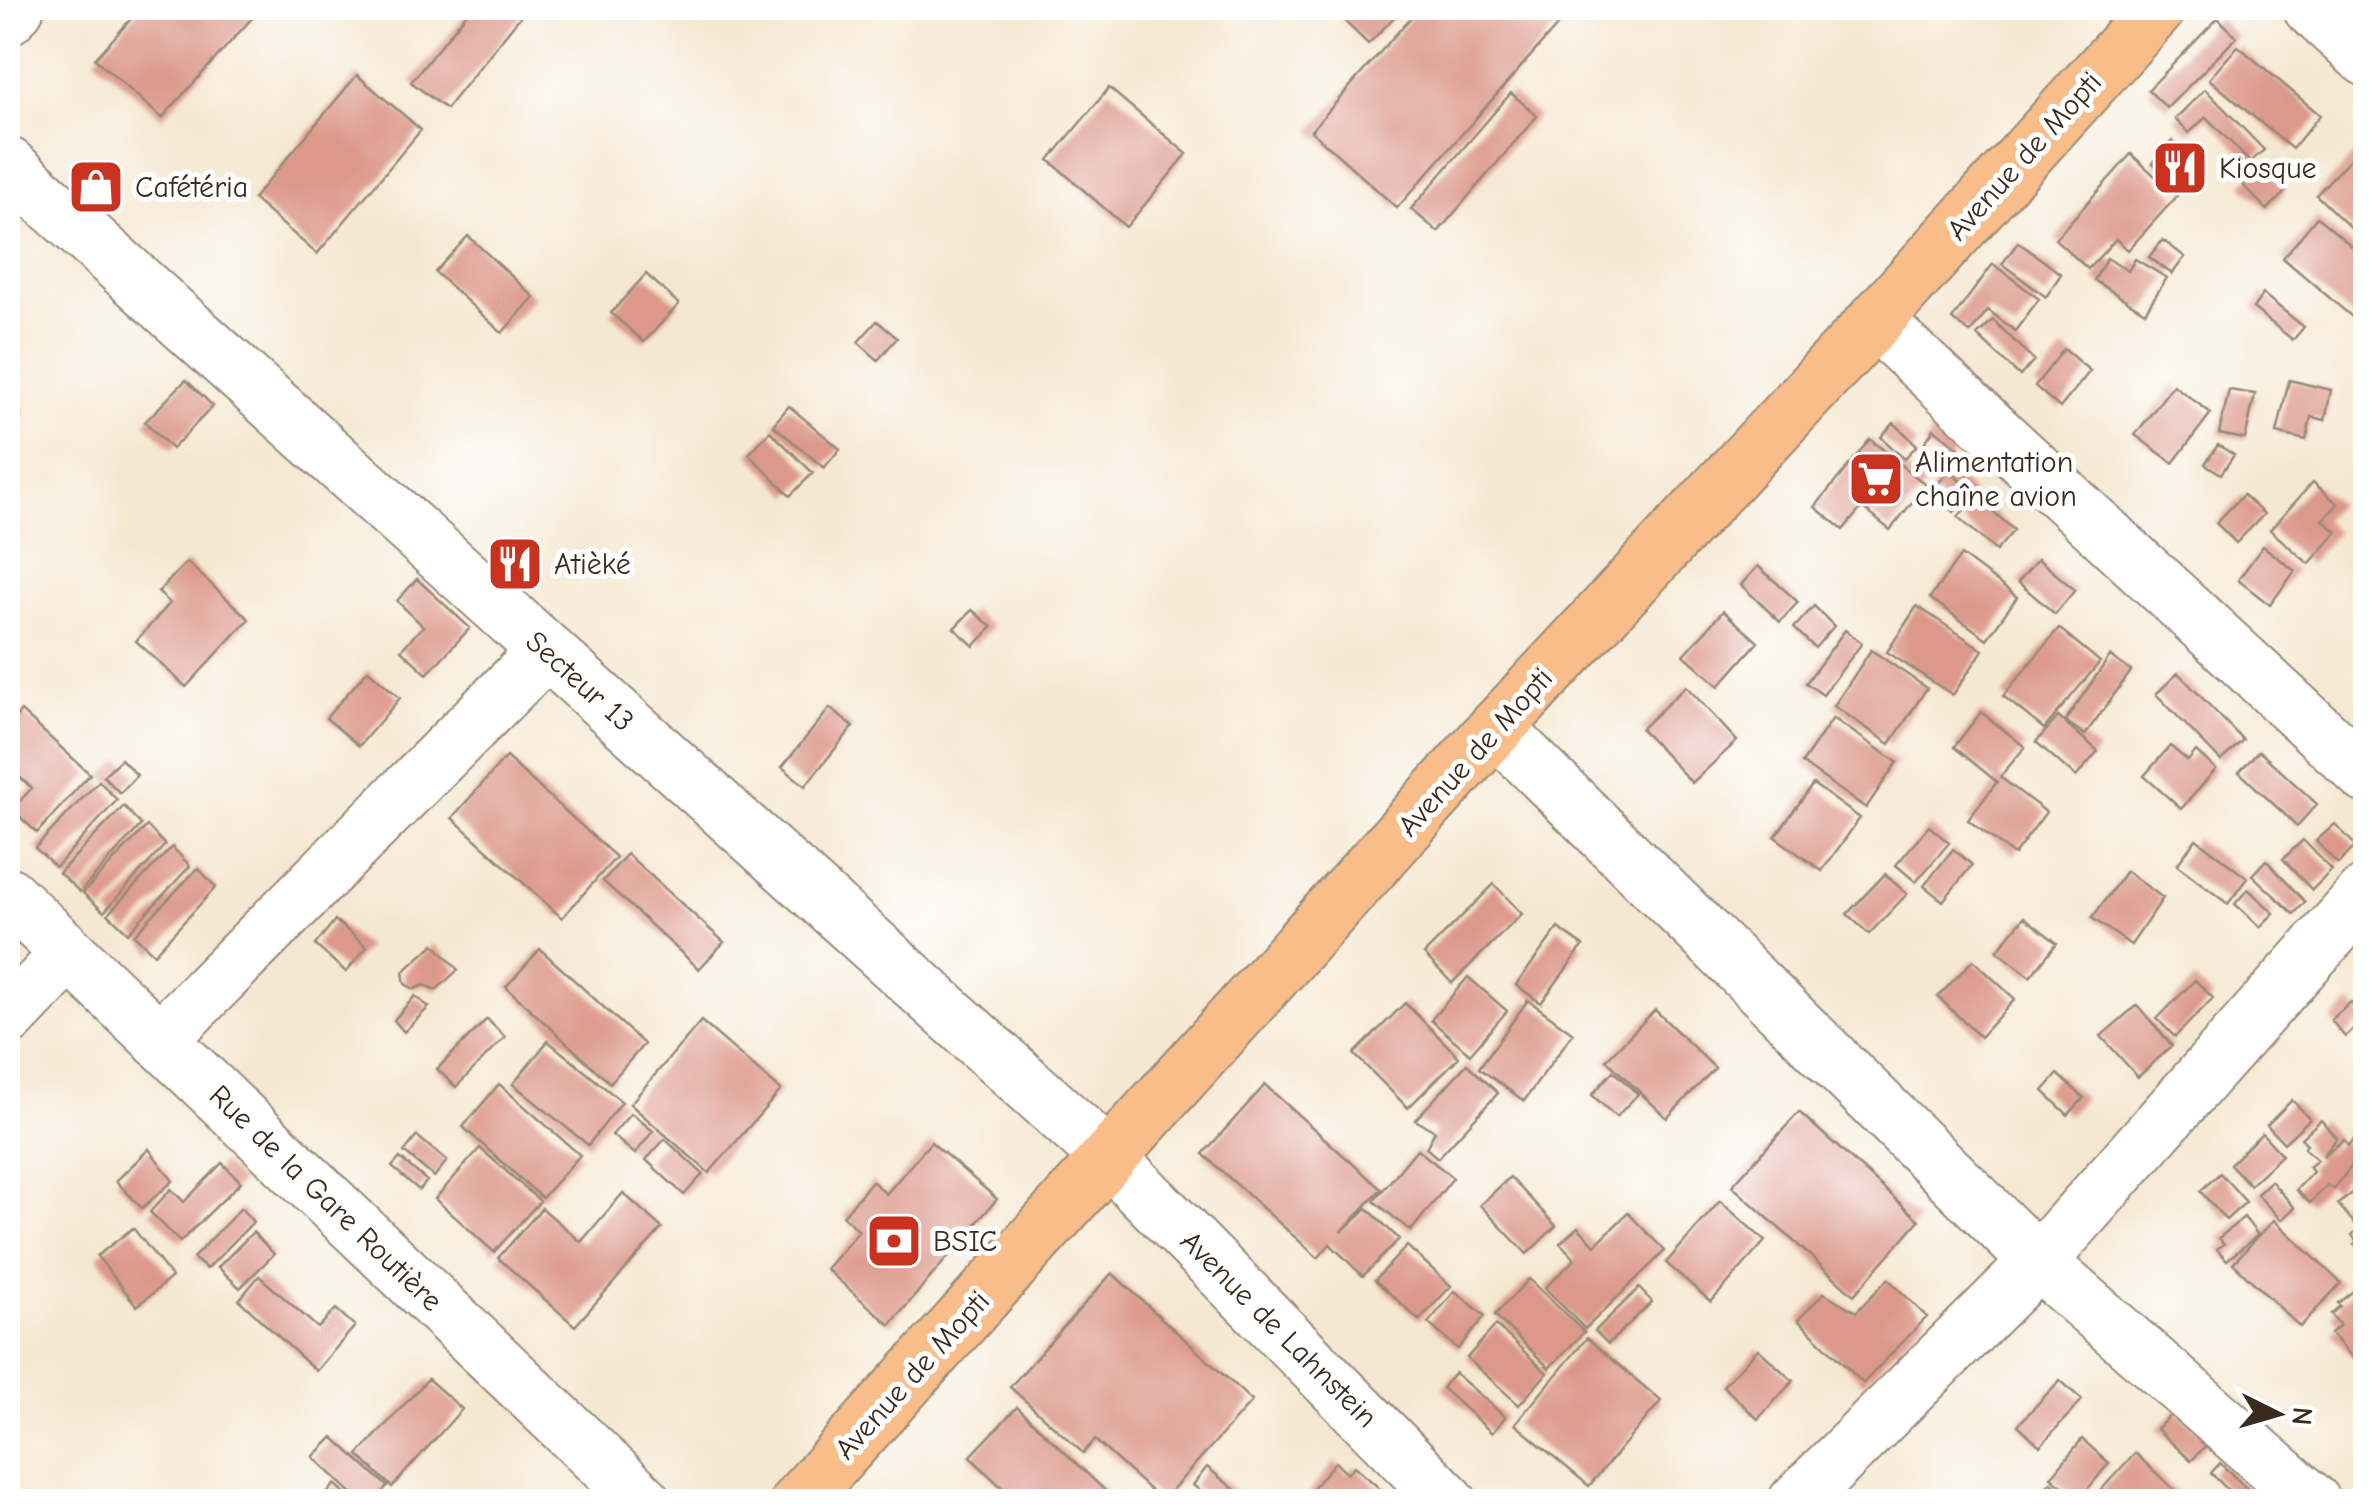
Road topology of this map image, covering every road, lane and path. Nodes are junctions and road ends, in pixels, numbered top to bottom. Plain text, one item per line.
1 (16, 8) edge
2 (2158, 8) edge
3 (2312, 8) edge
4 (8, 18) edge
5 (2366, 58) edge
6 (8, 165) edge
7 (1875, 322) junction
8 (546, 651) junction
9 (1496, 728) junction
10 (2366, 775) edge
11 (2366, 894) edge
12 (8, 895) edge
13 (69, 954) junction
14 (8, 1018) edge
15 (159, 1040) junction
16 (1108, 1157) junction
17 (2038, 1262) junction
18 (644, 1502) edge
19 (798, 1502) edge
20 (1450, 1502) edge
21 (1796, 1502) edge
22 (2314, 1502) edge

1 - 4 street
2 - 7 main road, Avenue de Mopti
3 - 5 street
6 - 8 street, Secteur 13
7 - 9 main road, Avenue de Mopti
7 - 10 street
8 - 15 street
8 - 16 street, Secteur 13
9 - 16 main road, Avenue de Mopti
9 - 17 street
11 - 17 street
12 - 13 street, Rue de la Gare Routière
13 - 14 street
13 - 15 street, Rue de la Gare Routière
15 - 18 street, Rue de la Gare Routière
16 - 19 main road, Avenue de Mopti
16 - 20 street, Avenue de Lahnstein
17 - 21 street
17 - 22 street

